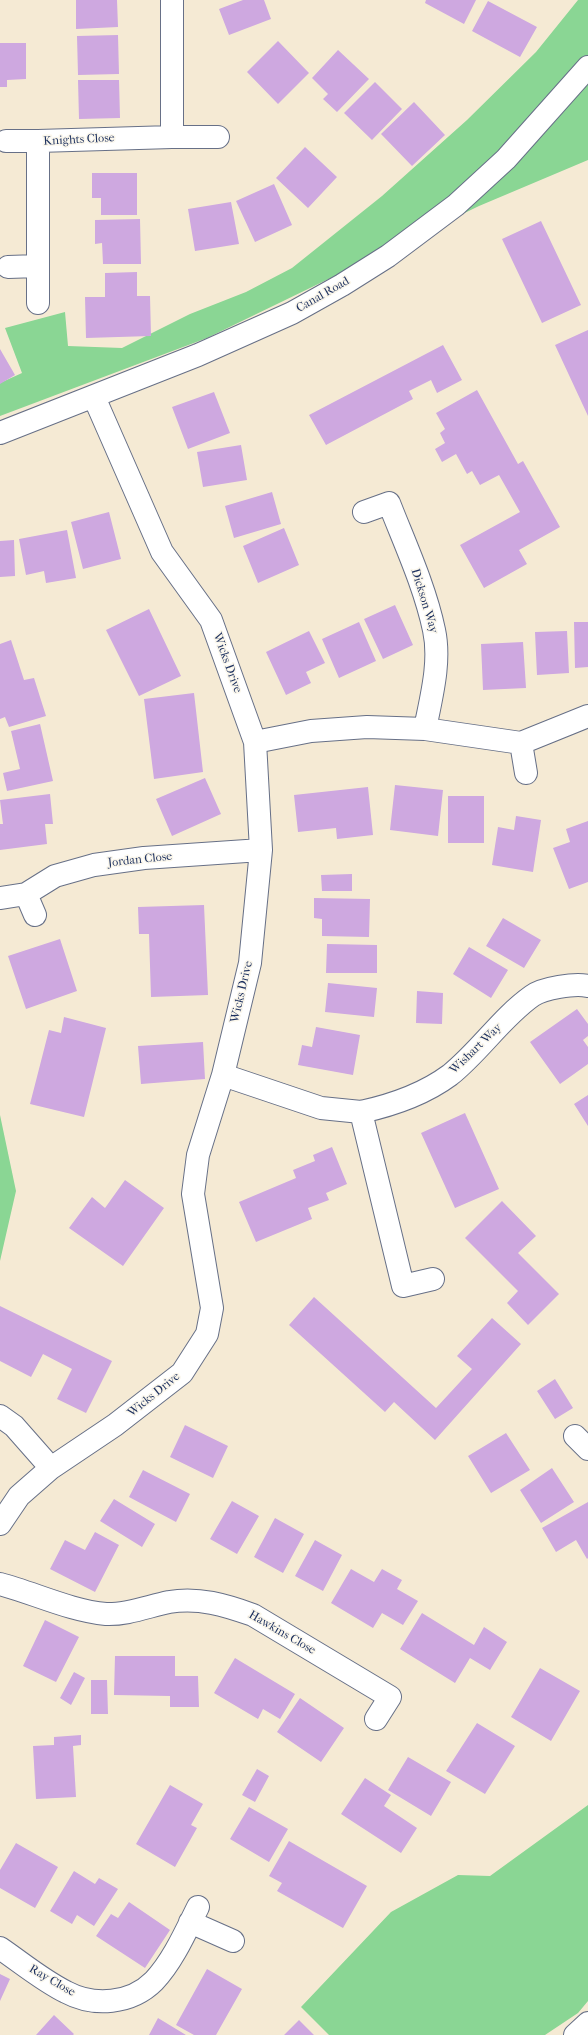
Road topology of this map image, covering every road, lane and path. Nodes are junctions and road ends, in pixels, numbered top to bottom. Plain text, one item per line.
1 (172, 0) edge
2 (588, 66) edge
3 (172, 137) junction
4 (218, 137) dead end
5 (6, 141) dead end
6 (38, 141) junction
7 (38, 266) junction
8 (8, 267) dead end
9 (38, 303) dead end
10 (94, 397) junction
11 (0, 433) edge
12 (364, 512) dead end
13 (588, 716) edge
14 (425, 730) junction
15 (255, 742) junction
16 (521, 743) junction
17 (526, 773) dead end
18 (261, 850) junction
19 (26, 894) junction
20 (1, 898) dead end
21 (34, 915) dead end
22 (588, 986) edge
23 (223, 1075) junction
24 (361, 1112) junction
25 (433, 1279) dead end
26 (0, 1416) edge
27 (51, 1468) junction
28 (0, 1524) edge
29 (0, 1584) edge
30 (376, 1719) dead end
31 (233, 1941) dead end
32 (0, 1948) edge
33 (588, 2023) edge
34 (575, 2035) edge

1 - 3 street
2 - 10 street, Canal Road
3 - 4 street, Knights Close
3 - 6 street, Knights Close
5 - 6 street
6 - 7 street, Knights Close
7 - 8 street
7 - 9 street, Knights Close
10 - 11 street, Canal Road
10 - 15 street, Wicks Drive
12 - 14 street, Dickson Way
13 - 16 street
14 - 15 street
14 - 16 street
15 - 18 street, Wicks Drive
16 - 17 street
18 - 19 street, Jordan Close
18 - 23 street, Wicks Drive
19 - 20 street, Jordan Close
19 - 21 street
22 - 24 street, Wishart Way
23 - 24 street, Wishart Way
23 - 27 street, Wicks Drive
24 - 25 street
26 - 27 street
27 - 28 street, Wicks Drive
29 - 30 street, Hawkins Close
31 - 32 street, Ray Close
33 - 34 street

